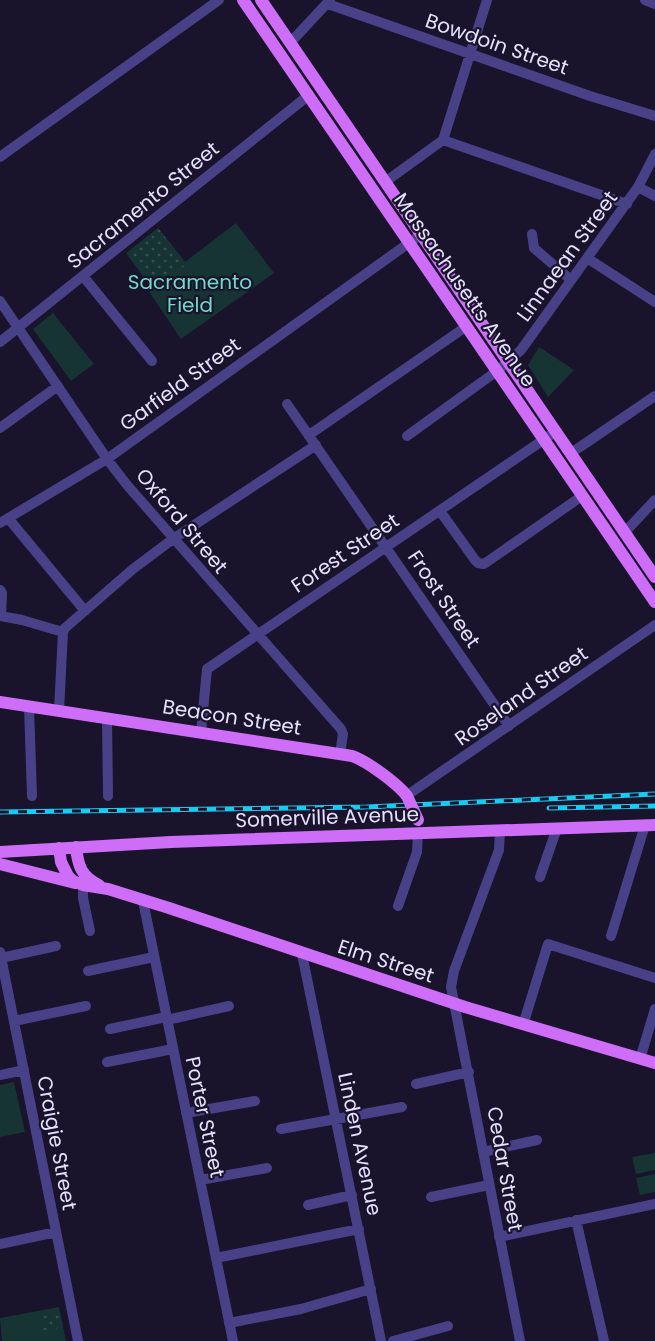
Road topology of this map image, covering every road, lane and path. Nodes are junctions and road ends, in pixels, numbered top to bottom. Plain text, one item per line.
1 (219, 0) edge
2 (243, 0) edge
3 (261, 0) edge
4 (487, 0) edge
5 (645, 0) edge
6 (329, 2) edge
7 (655, 4) edge
8 (290, 43) junction
9 (471, 55) junction
10 (309, 95) junction
11 (655, 116) edge
12 (443, 140) junction
13 (655, 154) edge
14 (0, 157) edge
15 (385, 182) junction
16 (638, 187) junction
17 (655, 196) edge
18 (627, 204) junction
19 (532, 234) dead end
20 (420, 235) junction
21 (409, 243) junction
22 (587, 258) junction
23 (83, 276) junction
24 (571, 280) junction
25 (0, 301) edge
26 (655, 302) edge
27 (466, 326) junction
28 (18, 328) junction
29 (0, 342) edge
30 (152, 361) dead end
31 (508, 363) junction
32 (497, 371) junction
33 (58, 386) junction
34 (655, 396) edge
35 (288, 404) dead end
36 (0, 428) edge
37 (309, 435) junction
38 (550, 435) junction
39 (407, 436) dead end
40 (316, 445) junction
41 (570, 453) junction
42 (107, 459) junction
43 (582, 496) junction
44 (655, 500) edge
45 (440, 511) junction
46 (4, 521) edge
47 (625, 532) junction
48 (173, 539) junction
49 (387, 547) junction
50 (654, 575) edge
51 (0, 590) edge
52 (655, 602) edge
53 (85, 611) junction
54 (1, 616) edge
55 (655, 625) edge
56 (63, 632) junction
57 (256, 635) junction
58 (0, 702) edge
59 (29, 706) junction
60 (59, 711) junction
61 (107, 718) junction
62 (509, 726) junction
63 (201, 732) junction
64 (340, 754) junction
65 (32, 796) dead end
66 (108, 796) dead end
67 (407, 796) junction
68 (650, 825) edge
69 (558, 828) junction
70 (500, 830) junction
71 (418, 833) junction
72 (76, 847) junction
73 (59, 848) junction
74 (0, 852) edge
75 (0, 864) edge
76 (540, 877) dead end
77 (83, 885) junction
78 (108, 890) junction
79 (142, 901) junction
80 (398, 906) dead end
81 (90, 930) dead end
82 (611, 936) dead end
83 (57, 946) dead end
84 (302, 954) junction
85 (1, 955) edge
86 (154, 957) junction
87 (88, 971) dead end
88 (655, 978) edge
89 (454, 1004) junction
90 (86, 1006) dead end
91 (230, 1006) dead end
92 (655, 1009) edge
93 (167, 1019) junction
94 (14, 1021) junction
95 (523, 1024) junction
96 (110, 1029) dead end
97 (173, 1049) junction
98 (640, 1059) junction
99 (107, 1062) dead end
100 (655, 1063) edge
101 (24, 1071) junction
102 (469, 1072) junction
103 (0, 1075) edge
104 (416, 1083) dead end
105 (255, 1101) dead end
106 (402, 1107) dead end
107 (186, 1113) junction
108 (336, 1119) junction
109 (280, 1129) dead end
110 (537, 1140) dead end
111 (483, 1152) junction
112 (267, 1168) dead end
113 (200, 1180) junction
114 (489, 1185) junction
115 (352, 1195) junction
116 (431, 1197) dead end
117 (308, 1204) dead end
118 (655, 1204) edge
119 (576, 1220) junction
120 (359, 1229) junction
121 (56, 1232) junction
122 (499, 1237) junction
123 (0, 1244) edge
124 (216, 1258) junction
125 (371, 1289) junction
126 (229, 1323) junction
127 (448, 1326) dead end
128 (78, 1341) edge
129 (233, 1341) edge
130 (381, 1341) edge
131 (393, 1341) edge
132 (520, 1341) edge
133 (604, 1341) edge

1 - 14 street
2 - 10 main road, Massachusetts Avenue
3 - 8 main road, Massachusetts Avenue
4 - 9 street
5 - 7 street
6 - 8 street
6 - 9 street, Bowdoin Street
8 - 15 main road, Massachusetts Avenue
9 - 11 street, Bowdoin Street
9 - 12 street
10 - 21 main road, Massachusetts Avenue
10 - 23 street, Sacramento Street
12 - 15 street
12 - 18 street
13 - 16 street, Linnaean Street
15 - 20 main road, Massachusetts Avenue
16 - 17 street
16 - 18 street, Linnaean Street
18 - 22 street, Linnaean Street
19 - 24 street
20 - 21 street, Garfield Street
20 - 31 main road, Massachusetts Avenue
21 - 27 main road, Massachusetts Avenue
21 - 42 street, Garfield Street
22 - 24 street, Linnaean Street
22 - 26 street
23 - 28 street, Sacramento Street
23 - 30 street
24 - 31 street, Linnaean Street
25 - 28 street, Oxford Street
27 - 32 main road, Massachusetts Avenue
27 - 37 street
28 - 29 street, Sacramento Street
28 - 33 street, Oxford Street
31 - 32 street, Linnaean Street
31 - 38 main road, Massachusetts Avenue
32 - 38 main road, Massachusetts Avenue
32 - 39 street, Linnaean Street
33 - 36 street
33 - 42 street, Oxford Street
34 - 41 street
35 - 37 street, Frost Street
37 - 40 street, Frost Street
38 - 41 main road, Massachusetts Avenue
38 - 43 main road, Massachusetts Avenue
38 - 45 street, Forest Street
40 - 48 street
40 - 49 street, Frost Street
41 - 47 main road, Massachusetts Avenue
42 - 46 street, Garfield Street
42 - 48 street, Oxford Street
43 - 45 street
43 - 52 main road, Massachusetts Avenue
44 - 47 street
45 - 49 street, Forest Street
46 - 53 street
47 - 50 main road, Massachusetts Avenue
48 - 53 street
48 - 57 street, Oxford Street
49 - 57 street, Forest Street
49 - 62 street, Frost Street
51 - 54 street
53 - 56 street
54 - 56 street
55 - 62 street, Roseland Street
56 - 60 street
57 - 63 street, Forest Street
57 - 64 street, Oxford Street
58 - 59 main road, Beacon Street
59 - 60 main road, Beacon Street
59 - 65 street
60 - 61 main road, Beacon Street
61 - 63 main road, Beacon Street
61 - 66 street
62 - 67 street, Roseland Street
63 - 64 main road, Beacon Street
64 - 67 main road, Beacon Street
67 - 71 main road, Beacon Street, bridge
68 - 69 main road, Somerville Avenue
68 - 82 street
69 - 70 main road, Somerville Avenue
69 - 76 street
70 - 71 main road, Somerville Avenue
70 - 89 street, Cedar Street
71 - 72 main road, Somerville Avenue
71 - 80 street
72 - 73 main road, Somerville Avenue
72 - 78 main road, Elm Street
73 - 74 main road, Somerville Avenue
73 - 77 main road
75 - 77 main road, Elm Street
77 - 78 main road, Elm Street
77 - 81 street
78 - 79 main road, Elm Street
79 - 84 main road, Elm Street
79 - 86 street, Porter Street
83 - 85 street
84 - 89 main road, Elm Street
84 - 108 street, Linden Avenue
85 - 94 street, Craigie Street
86 - 87 street
86 - 93 street, Porter Street
88 - 95 street
89 - 95 main road, Elm Street
89 - 102 street, Cedar Street
90 - 94 street
91 - 93 street
92 - 98 street
93 - 96 street
93 - 97 street, Porter Street
94 - 101 street, Craigie Street
95 - 98 main road, Elm Street
97 - 99 street
97 - 107 street, Porter Street
98 - 100 main road, Elm Street
101 - 103 street
101 - 121 street, Craigie Street
102 - 104 street
102 - 111 street, Cedar Street
105 - 107 street
106 - 108 street
107 - 113 street, Porter Street
108 - 109 street
108 - 115 street, Linden Avenue
110 - 111 street
111 - 114 street, Cedar Street
112 - 113 street
113 - 124 street, Porter Street
114 - 116 street
114 - 122 street, Cedar Street
115 - 117 street
115 - 120 street, Linden Avenue
118 - 119 street
119 - 122 street
119 - 133 street
120 - 124 street
120 - 125 street, Linden Avenue
121 - 123 street
121 - 128 street, Craigie Street
122 - 132 street, Cedar Street
124 - 126 street, Porter Street
125 - 126 street
125 - 130 street, Linden Avenue
126 - 129 street, Porter Street
127 - 131 street

